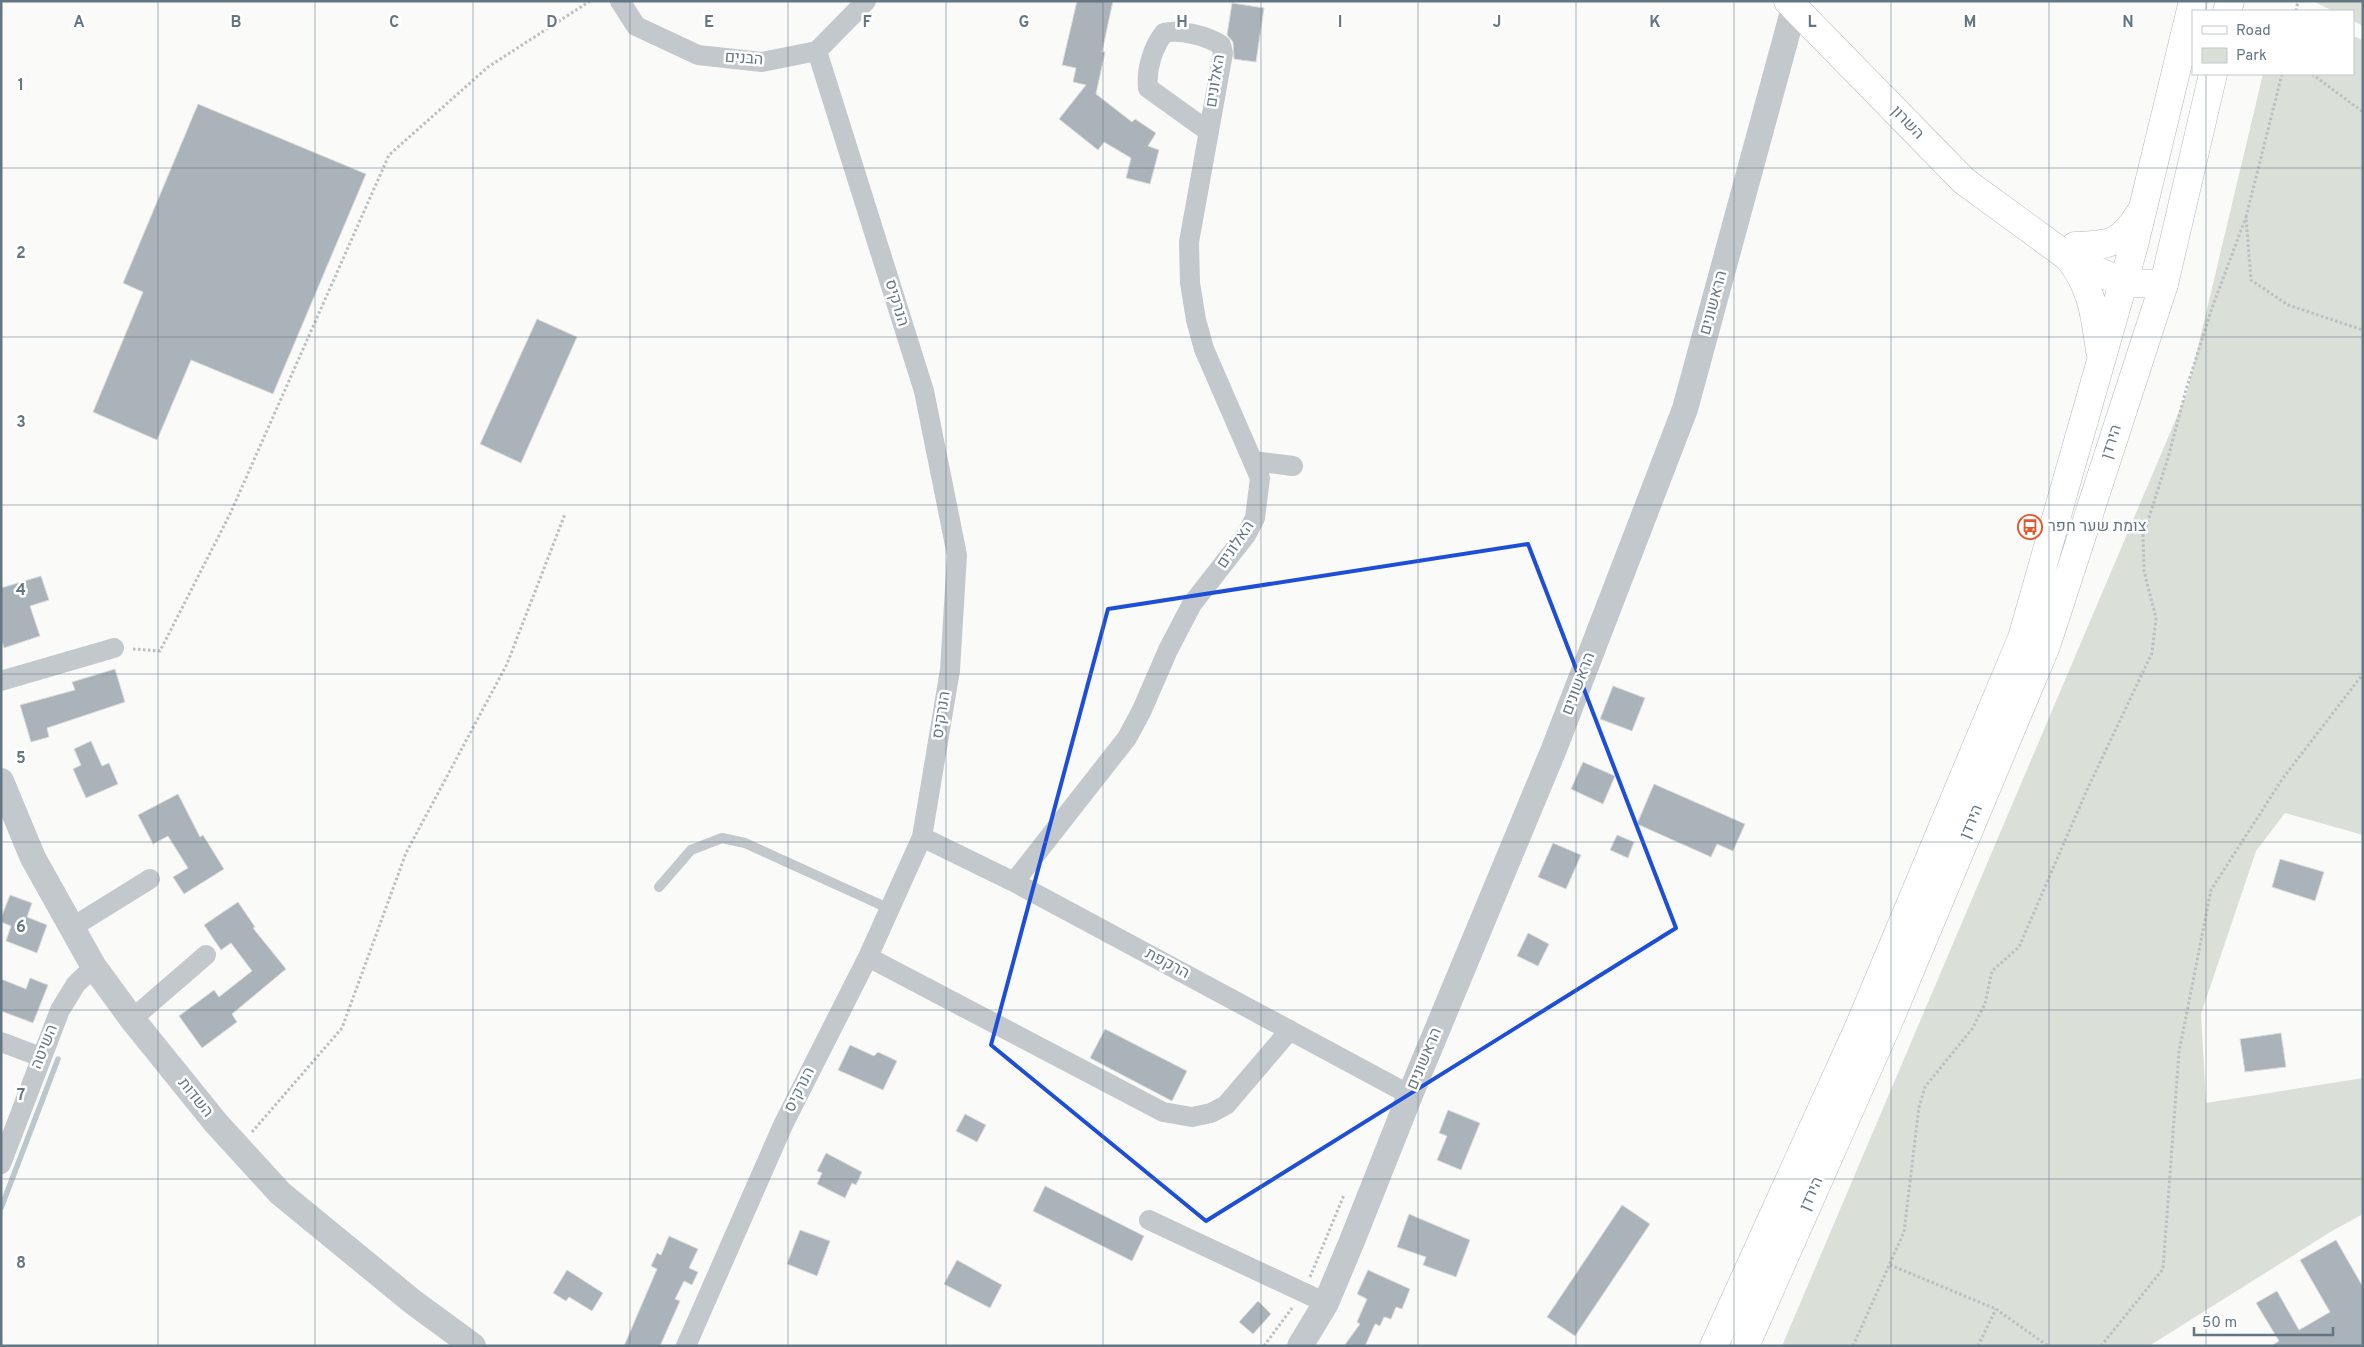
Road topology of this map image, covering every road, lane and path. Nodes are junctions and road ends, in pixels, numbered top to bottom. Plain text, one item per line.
1 (590, 1) edge
2 (620, 1) edge
3 (866, 1) edge
4 (2193, 1) edge
5 (1793, 4) edge
6 (817, 51) junction
7 (2213, 75) edge
8 (2282, 75) edge
9 (2313, 75) edge
10 (2363, 112) edge
11 (1208, 131) junction
12 (2146, 198) junction
13 (2246, 218) junction
14 (2072, 251) junction
15 (2126, 272) junction
16 (2164, 284) junction
17 (2363, 330) edge
18 (2101, 362) junction
19 (1254, 461) junction
20 (1293, 466) dead end
21 (565, 514) dead end
22 (114, 648) joint
23 (2362, 676) edge
24 (1, 681) edge
25 (1, 781) edge
26 (922, 837) junction
27 (150, 879) dead end
28 (1014, 882) junction
29 (659, 886) dead end
30 (890, 908) junction
31 (72, 928) junction
32 (206, 955) dead end
33 (868, 957) junction
34 (94, 967) junction
35 (132, 1019) junction
36 (1290, 1030) junction
37 (1, 1042) edge
38 (41, 1057) junction
39 (1410, 1095) junction
40 (238, 1148) junction
41 (1, 1164) edge
42 (1345, 1193) dead end
43 (1148, 1220) dead end
44 (1890, 1265) junction
45 (1314, 1298) junction
46 (1996, 1309) junction
47 (473, 1346) edge
48 (686, 1346) edge
49 (1264, 1346) edge
50 (1300, 1346) edge
51 (1714, 1346) edge
52 (1745, 1346) edge
53 (1853, 1346) edge
54 (1978, 1346) edge
55 (2048, 1346) edge
56 (2101, 1346) edge

1 - 22 path
2 - 6 street, הבנים
3 - 6 street
4 - 12 main road
5 - 14 main road, השרון
5 - 39 street, הראשונים
6 - 26 street, הנרקיס
7 - 16 main road, הירדן
8 - 13 path
9 - 10 path
11 - 11 street, האלונים
11 - 19 street, האלונים
12 - 14 main road
12 - 15 main road, הירדן
13 - 17 path
13 - 44 path
14 - 15 main road, השרון
14 - 18 main road
15 - 16 main road, השרון
15 - 18 main road, הירדן
16 - 52 main road, הירדן
18 - 51 main road, הירדן
19 - 20 street
19 - 28 street, האלונים
21 - 40 path
22 - 24 street
23 - 56 path
25 - 31 street, השדות
26 - 28 street, הרקפת
26 - 30 street, הנרקיס
27 - 31 street
28 - 36 street, הרקפת
29 - 30 lane
30 - 33 street, הנרקיס
31 - 34 street, השדות
32 - 35 street
33 - 36 street
33 - 48 street, הנרקיס
34 - 35 street, השדות
34 - 38 street, השיטה
35 - 40 street, השדות
36 - 39 street, הרקפת
37 - 38 street
38 - 41 street, השיטה
39 - 45 street, הראשונים
40 - 47 street, השדות
42 - 45 path
43 - 45 street
44 - 46 path
44 - 53 path
45 - 49 path
45 - 50 street, הראשונים
46 - 54 path
46 - 55 path

